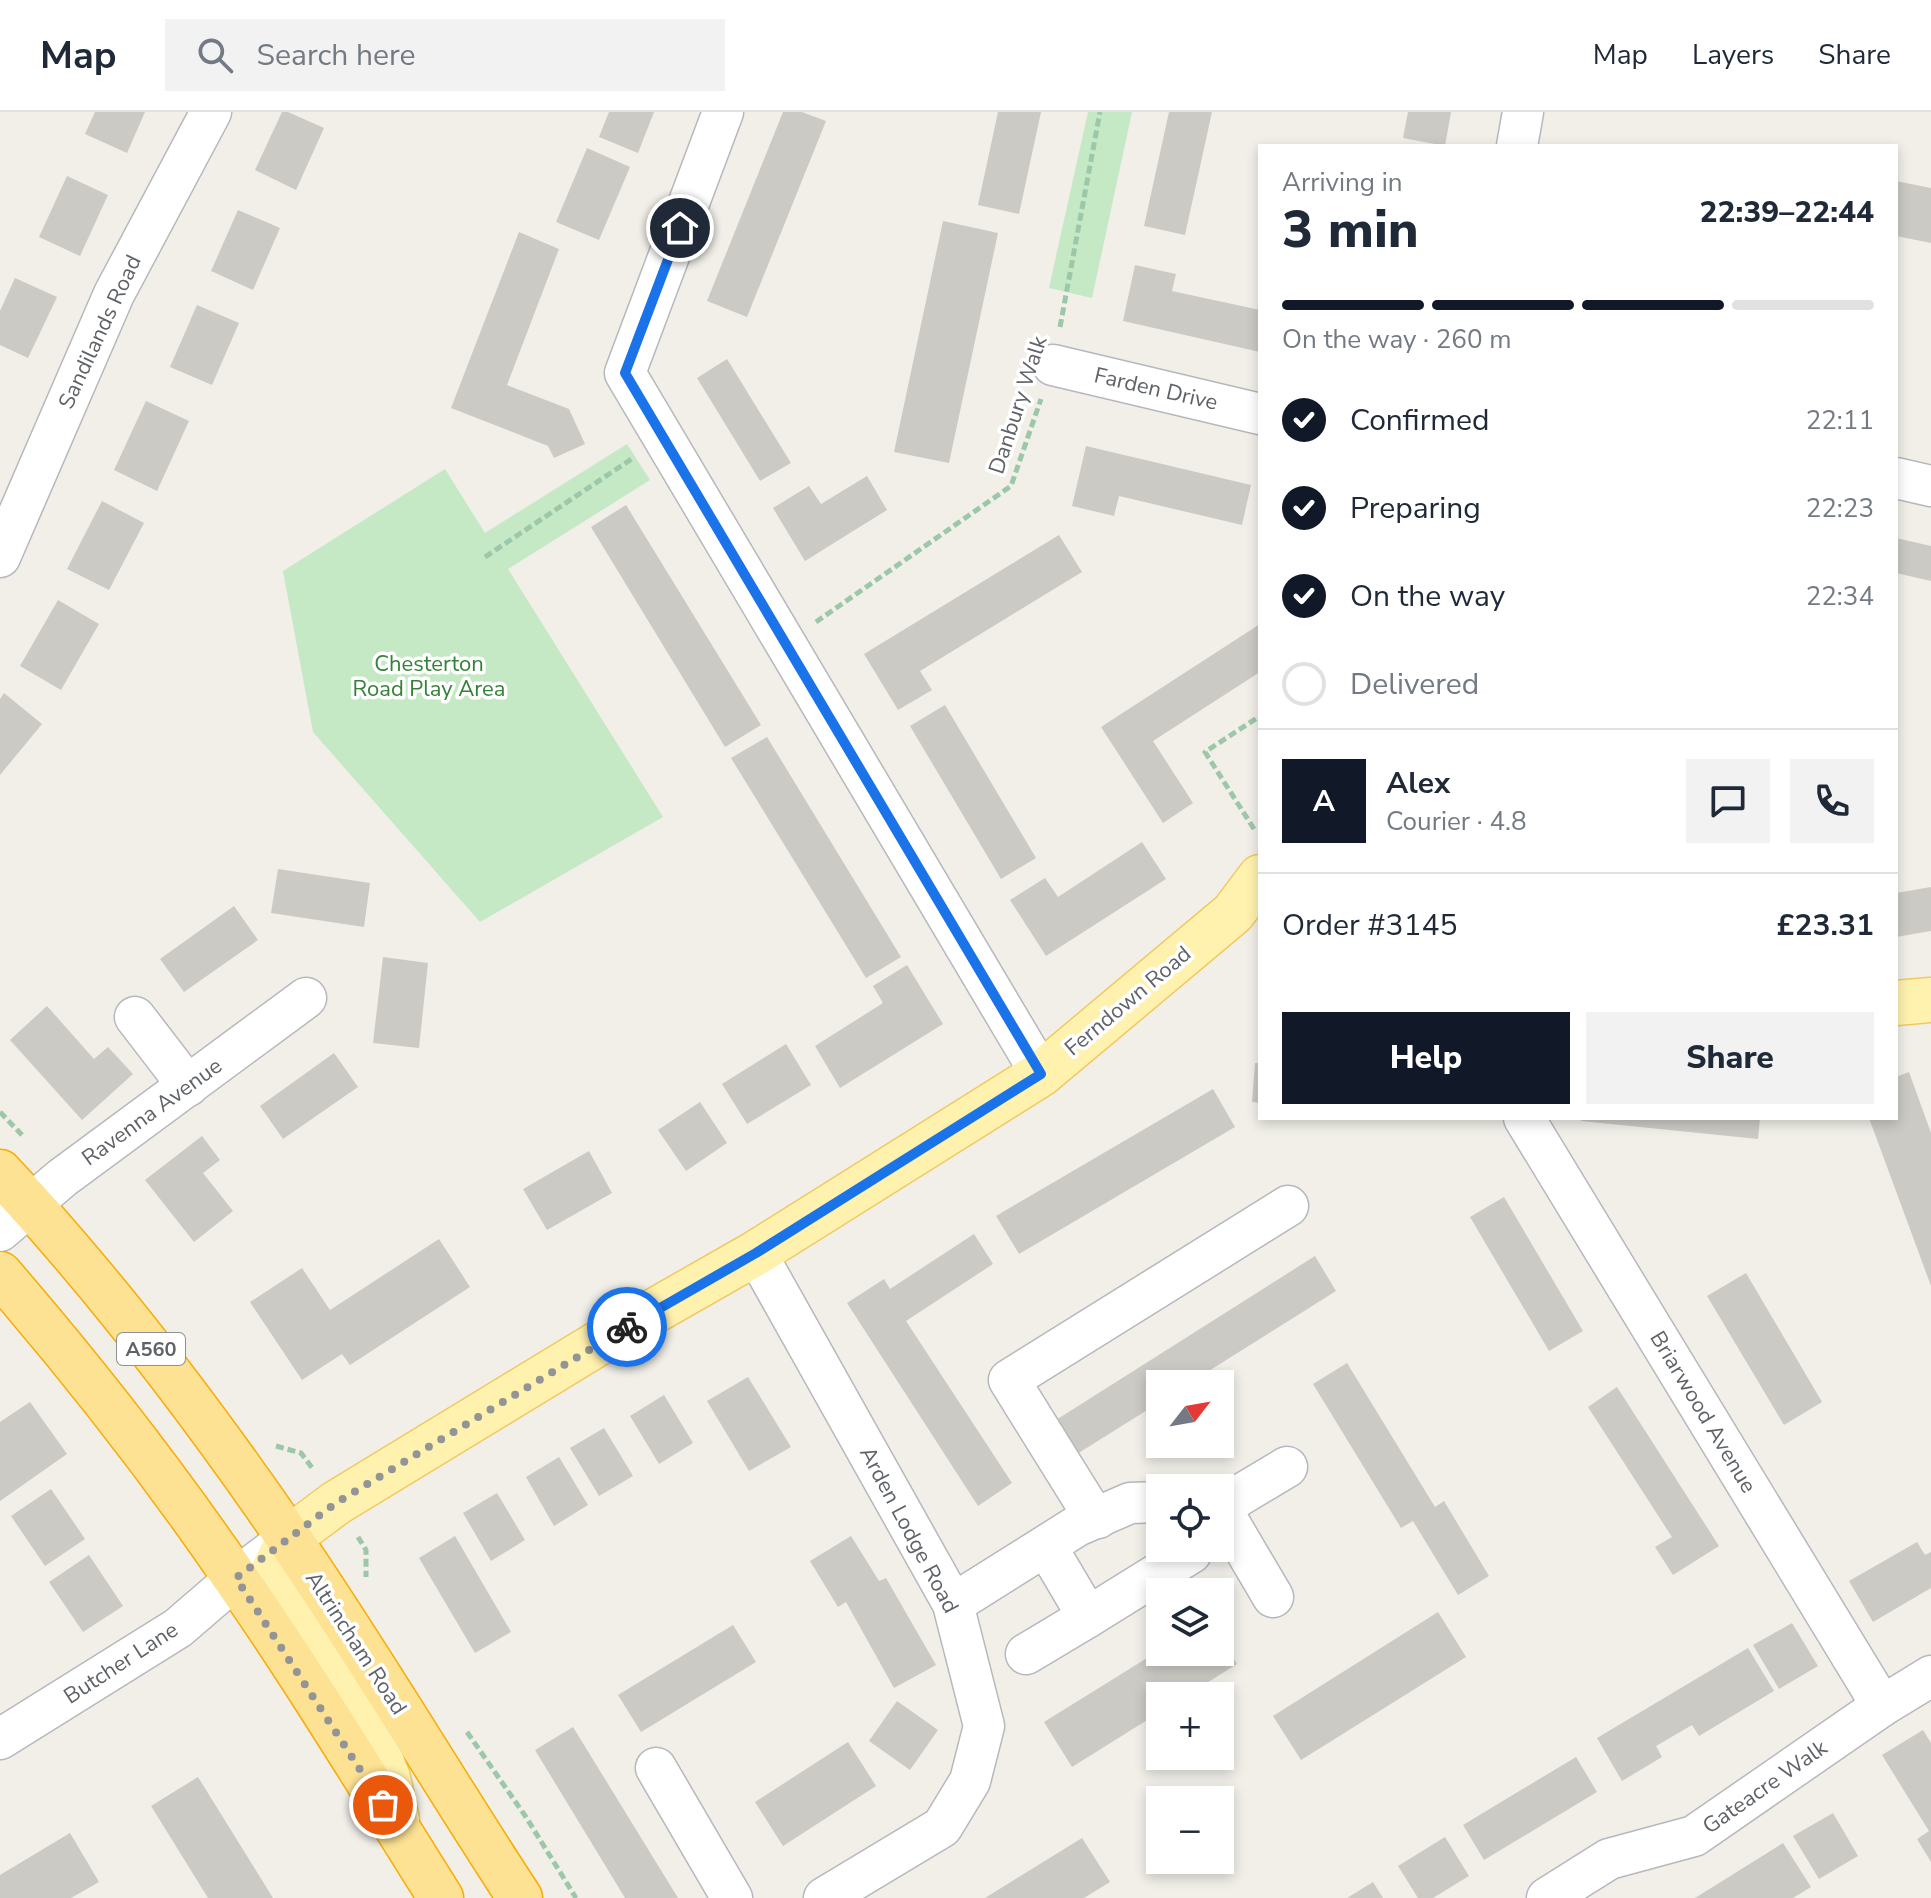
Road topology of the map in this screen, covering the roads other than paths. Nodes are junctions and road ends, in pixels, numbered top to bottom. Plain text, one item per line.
1 (211, 112) edge
2 (723, 112) edge
3 (1523, 112) edge
4 (1517, 144) edge
5 (1053, 365) road end
6 (1258, 414) edge
7 (1898, 478) edge
8 (1931, 486) edge
9 (0, 557) edge
10 (1258, 883) edge
11 (1246, 921) edge
12 (306, 998) dead end
13 (1931, 1000) edge
14 (1898, 1003) edge
15 (135, 1017) dead end
16 (1041, 1074) junction
17 (188, 1086) junction
18 (1525, 1120) edge
19 (0, 1172) edge
20 (1288, 1206) dead end
21 (15, 1218) edge
22 (756, 1253) junction
23 (0, 1274) edge
24 (1287, 1467) dead end
25 (1234, 1499) edge
26 (1146, 1502) edge
27 (1098, 1518) junction
28 (1234, 1529) edge
29 (289, 1538) junction
30 (1046, 1546) junction
31 (1177, 1562) edge
32 (236, 1578) junction
33 (1273, 1597) dead end
34 (953, 1604) junction
35 (1088, 1617) junction
36 (1026, 1654) dead end
37 (1931, 1676) edge
38 (1882, 1706) junction
39 (0, 1739) edge
40 (656, 1768) dead end
41 (398, 1830) junction
42 (441, 1898) edge
43 (520, 1898) edge
44 (732, 1898) edge
45 (824, 1898) edge
46 (1547, 1898) edge

1 - 9 street, Sandilands Road
2 - 16 street
3 - 4 street
5 - 6 street, Farden Drive
7 - 8 street
10 - 11 main road, Ferndown Road
11 - 16 main road, Ferndown Road
12 - 17 street, Ravenna Avenue
13 - 14 main road
15 - 17 street
16 - 22 main road, Ferndown Road
17 - 21 street, Ravenna Avenue
18 - 38 street, Briarwood Avenue
19 - 21 highway, Altrincham Road / A560
20 - 27 street
21 - 29 highway, Altrincham Road / A560
22 - 29 main road, Ferndown Road
22 - 34 street, Arden Lodge Road
23 - 32 highway, A560
24 - 25 street
26 - 27 street
27 - 30 street
28 - 33 street
29 - 32 street, Butcher Lane
29 - 41 main road
29 - 43 highway, Altrincham Road / A560
30 - 34 street
30 - 35 street
31 - 35 street
32 - 39 street, Butcher Lane
32 - 41 highway, A560
34 - 45 street, Arden Lodge Road
35 - 36 street
37 - 38 street, Gateacre Walk
38 - 46 street, Gateacre Walk
40 - 44 street
41 - 42 highway, A560

